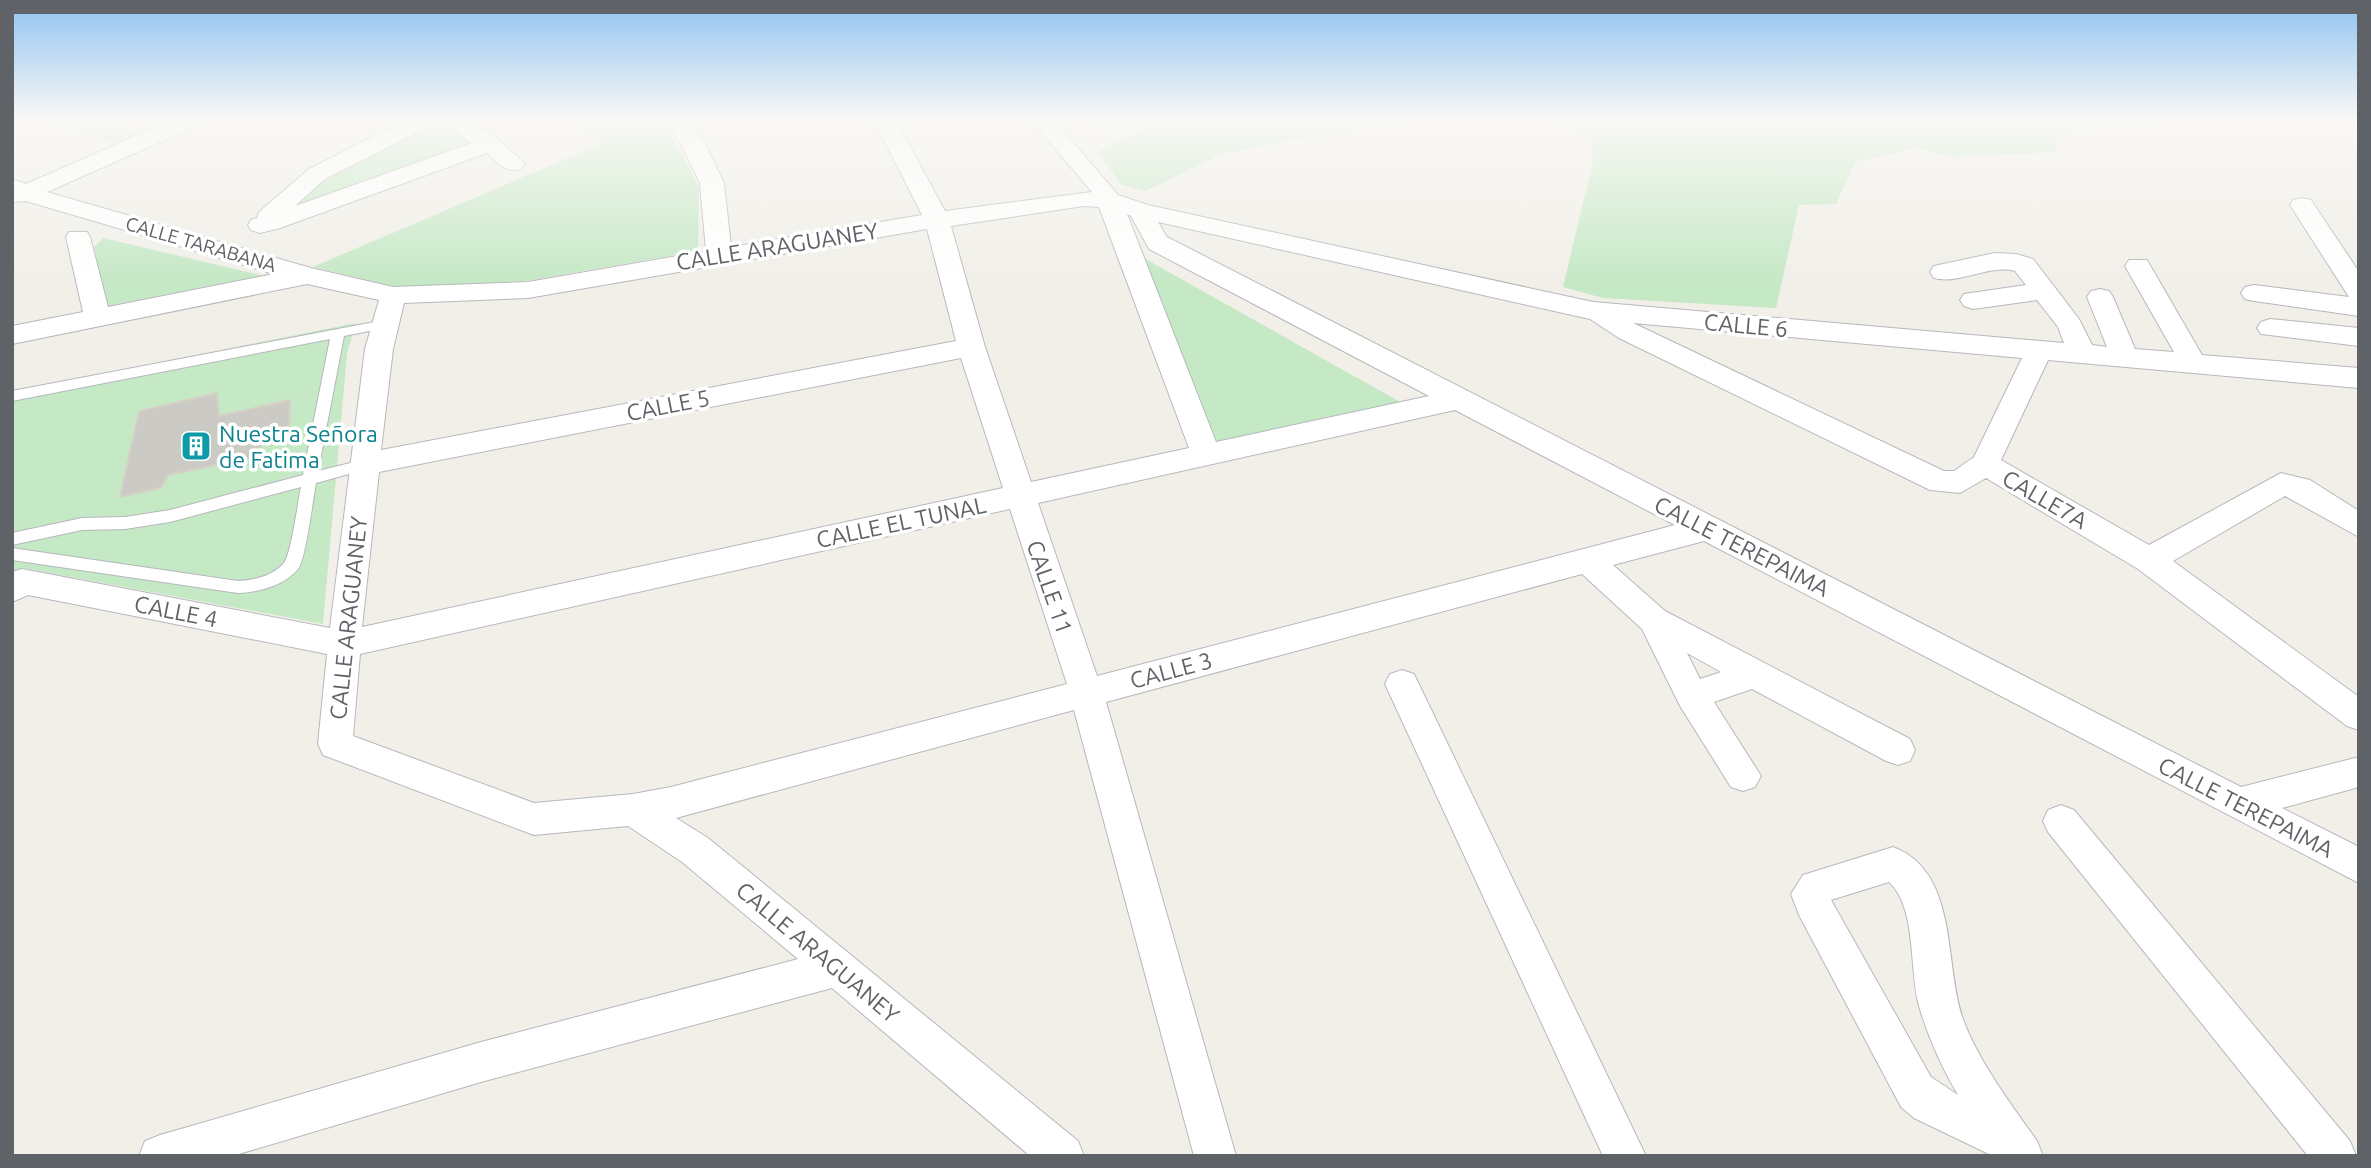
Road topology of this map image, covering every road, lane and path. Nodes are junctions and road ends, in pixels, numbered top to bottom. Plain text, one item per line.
1 (62, 174) edge
2 (318, 174) edge
3 (408, 174) edge
4 (707, 174) edge
5 (913, 174) edge
6 (1090, 174) edge
7 (17, 192) edge
8 (1109, 200) junction
9 (2302, 205) dead end
10 (1142, 211) junction
11 (937, 220) junction
12 (260, 225) junction
13 (78, 237) dead end
14 (224, 250) junction
15 (719, 255) junction
16 (2138, 266) dead end
17 (1943, 272) dead end
18 (307, 276) junction
19 (2043, 291) junction
20 (2359, 292) edge
21 (2254, 293) dead end
22 (2100, 297) dead end
23 (1973, 300) dead end
24 (2359, 307) edge
25 (389, 310) junction
26 (1593, 311) junction
27 (98, 318) junction
28 (2270, 328) dead end
29 (338, 333) junction
30 (12, 335) edge
31 (2359, 337) edge
32 (971, 347) junction
33 (2039, 351) junction
34 (2082, 355) junction
35 (2126, 359) junction
36 (2194, 364) junction
37 (2359, 378) edge
38 (12, 396) edge
39 (1459, 399) junction
40 (1207, 456) junction
41 (366, 464) junction
42 (1985, 464) junction
43 (310, 477) junction
44 (1018, 496) junction
45 (2359, 526) edge
46 (1708, 528) junction
47 (12, 539) edge
48 (12, 555) edge
49 (1587, 560) junction
50 (2149, 561) junction
51 (12, 590) edge
52 (1654, 620) junction
53 (344, 644) junction
54 (1757, 673) junction
55 (1402, 684) dead end
56 (1086, 692) junction
57 (1692, 696) junction
58 (2359, 716) edge
59 (1898, 750) dead end
60 (2359, 772) edge
61 (1743, 776) dead end
62 (2238, 804) junction
63 (633, 810) junction
64 (2061, 821) dead end
65 (2359, 866) edge
66 (837, 968) junction
67 (2018, 1150) edge
68 (160, 1156) edge
69 (1063, 1156) edge
70 (1214, 1156) edge
71 (1625, 1156) edge
72 (2335, 1156) edge

1 - 7 street
2 - 12 street
3 - 12 street
4 - 15 street
5 - 11 street
6 - 8 street
7 - 14 street, CALLE TARABANA
8 - 10 street
8 - 11 street
8 - 40 street
9 - 20 street
10 - 26 street, CALLE 6
10 - 39 street, CALLE TEREPAIMA
11 - 15 street, CALLE ARAGUANEY
11 - 32 street, CALLE 11
12 - 14 street
13 - 27 street
14 - 18 street, CALLE TARABANA
15 - 25 street, CALLE ARAGUANEY
16 - 36 street
17 - 19 street
18 - 25 street, CALLE TARABANA
18 - 27 street
19 - 23 street
19 - 34 street
21 - 24 street
22 - 35 street
25 - 29 lane
25 - 41 street, CALLE ARAGUANEY
26 - 33 street, CALLE 6
26 - 42 street, CALLE7A
27 - 30 street
28 - 31 street
29 - 38 lane
29 - 43 lane
32 - 41 street, CALLE 5
32 - 44 street, CALLE 11
33 - 34 street, CALLE 6
33 - 42 street
34 - 35 street, CALLE 6
35 - 36 street, CALLE 6
36 - 37 street, CALLE 6
39 - 40 street, CALLE EL TUNAL
39 - 46 street, CALLE TEREPAIMA
40 - 44 street, CALLE EL TUNAL
41 - 43 lane
41 - 53 street, CALLE ARAGUANEY
42 - 50 street, CALLE7A
43 - 47 lane
43 - 48 lane
44 - 53 street, CALLE EL TUNAL
44 - 56 street, CALLE 11
45 - 50 street
46 - 49 street, CALLE 3
46 - 62 street, CALLE TEREPAIMA
49 - 52 street
49 - 56 street, CALLE 3
50 - 58 street, CALLE7A
51 - 53 street, CALLE 4
52 - 54 street
52 - 57 street
53 - 63 street, CALLE ARAGUANEY
54 - 57 street
54 - 59 street
55 - 71 street
56 - 63 street, CALLE 3
56 - 70 street, CALLE 11
57 - 61 street
60 - 62 street
62 - 65 street, CALLE TEREPAIMA
63 - 66 street, CALLE ARAGUANEY
64 - 72 street
66 - 68 street
66 - 69 street, CALLE ARAGUANEY
67 - 67 street

